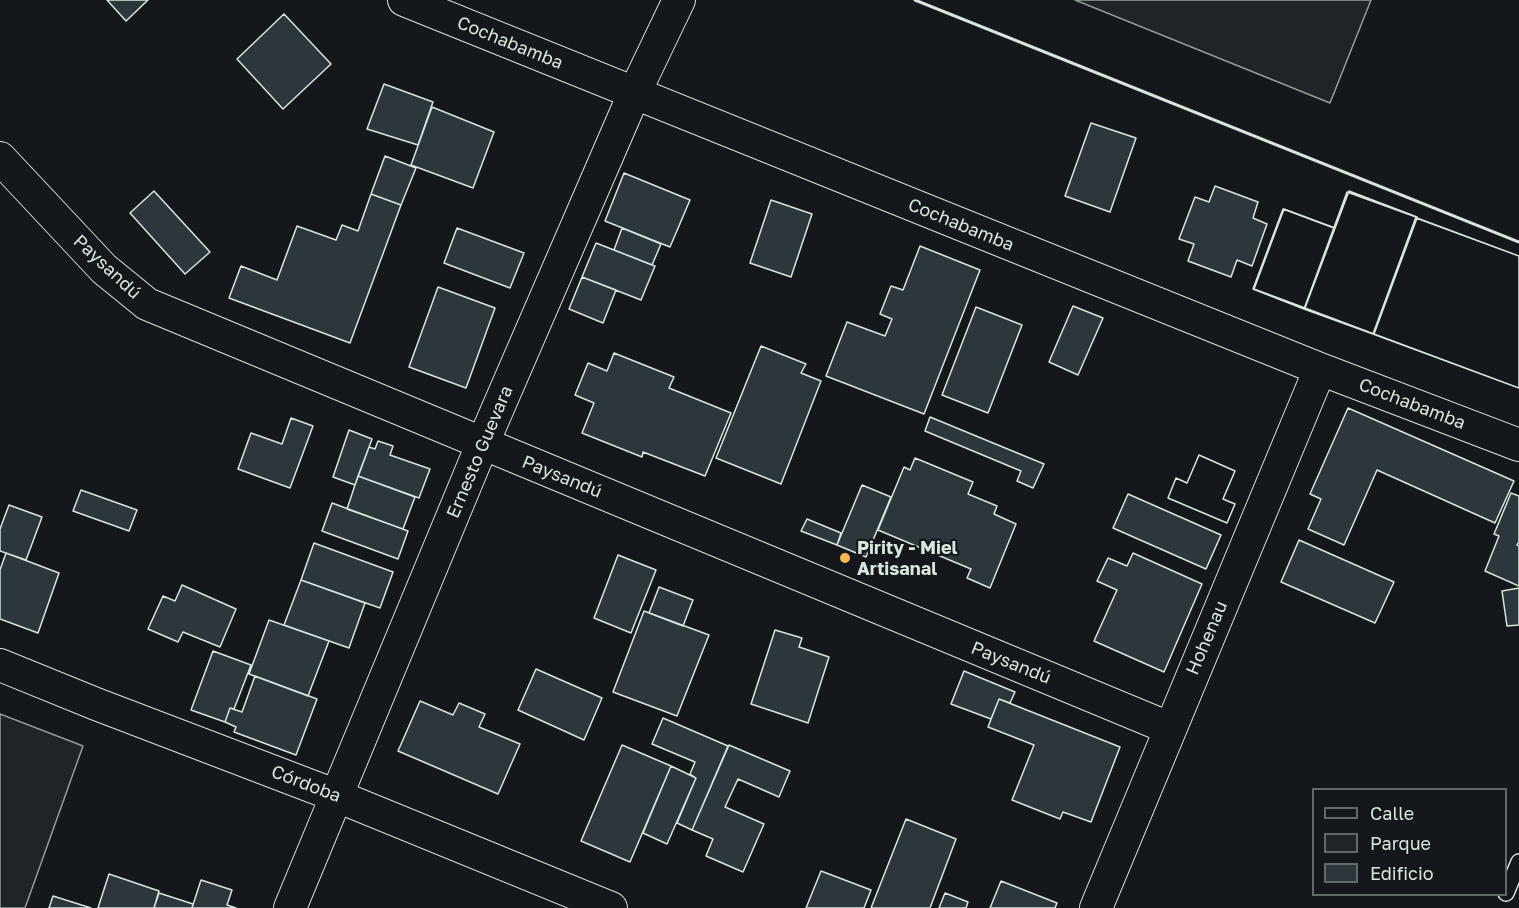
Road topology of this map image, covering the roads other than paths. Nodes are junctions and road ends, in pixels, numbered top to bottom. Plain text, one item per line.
1 (404, 0) edge
2 (679, 0) edge
3 (634, 94) junction
4 (0, 158) edge
5 (1320, 369) junction
6 (482, 445) junction
7 (1519, 445) edge
8 (0, 665) edge
9 (1169, 728) junction
10 (337, 796) junction
11 (1519, 862) edge
12 (1507, 889) edge
13 (290, 908) edge
14 (610, 908) edge
15 (1096, 908) edge

1 - 3 street, Cochabamba
2 - 3 street, Ernesto Guevara
3 - 5 street, Cochabamba
3 - 6 street, Ernesto Guevara
4 - 6 street, Paysandú
5 - 7 street, Cochabamba
5 - 9 street, Hohenau
6 - 9 street, Paysandú
6 - 10 street, Ernesto Guevara
8 - 10 street, Córdoba
9 - 15 street, Hohenau
10 - 13 street, Ernesto Guevara
10 - 14 street, Córdoba
11 - 12 lane

